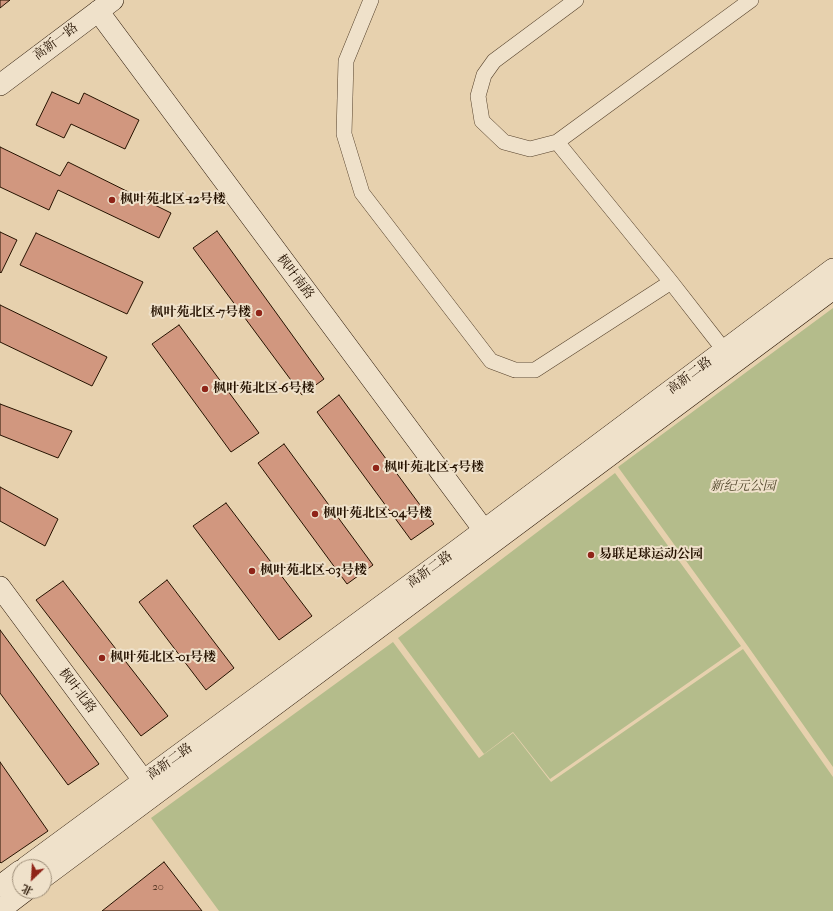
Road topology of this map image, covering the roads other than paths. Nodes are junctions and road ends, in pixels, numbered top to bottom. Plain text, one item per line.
1 (371, 0) edge
2 (751, 0) edge
3 (572, 1) edge
4 (105, 6) edge
5 (0, 85) edge
6 (557, 142) junction
7 (833, 269) edge
8 (671, 282) junction
9 (833, 289) edge
10 (724, 350) junction
11 (488, 536) junction
12 (0, 588) edge
13 (149, 788) junction
14 (38, 859) edge
15 (52, 870) edge
16 (12, 877) edge
17 (0, 886) edge
18 (14, 899) edge
19 (0, 910) edge

1 - 8 street
2 - 6 street
3 - 6 street
4 - 5 street, 高新一路
4 - 11 street, 枫叶南路
6 - 8 street
7 - 10 street, 高新二路
8 - 10 street
9 - 11 street, 高新二路
10 - 11 street, 高新二路
11 - 13 street, 高新二路
12 - 13 street, 枫叶北路
13 - 14 street, 高新二路
13 - 15 street, 高新二路
16 - 17 street
18 - 19 street

